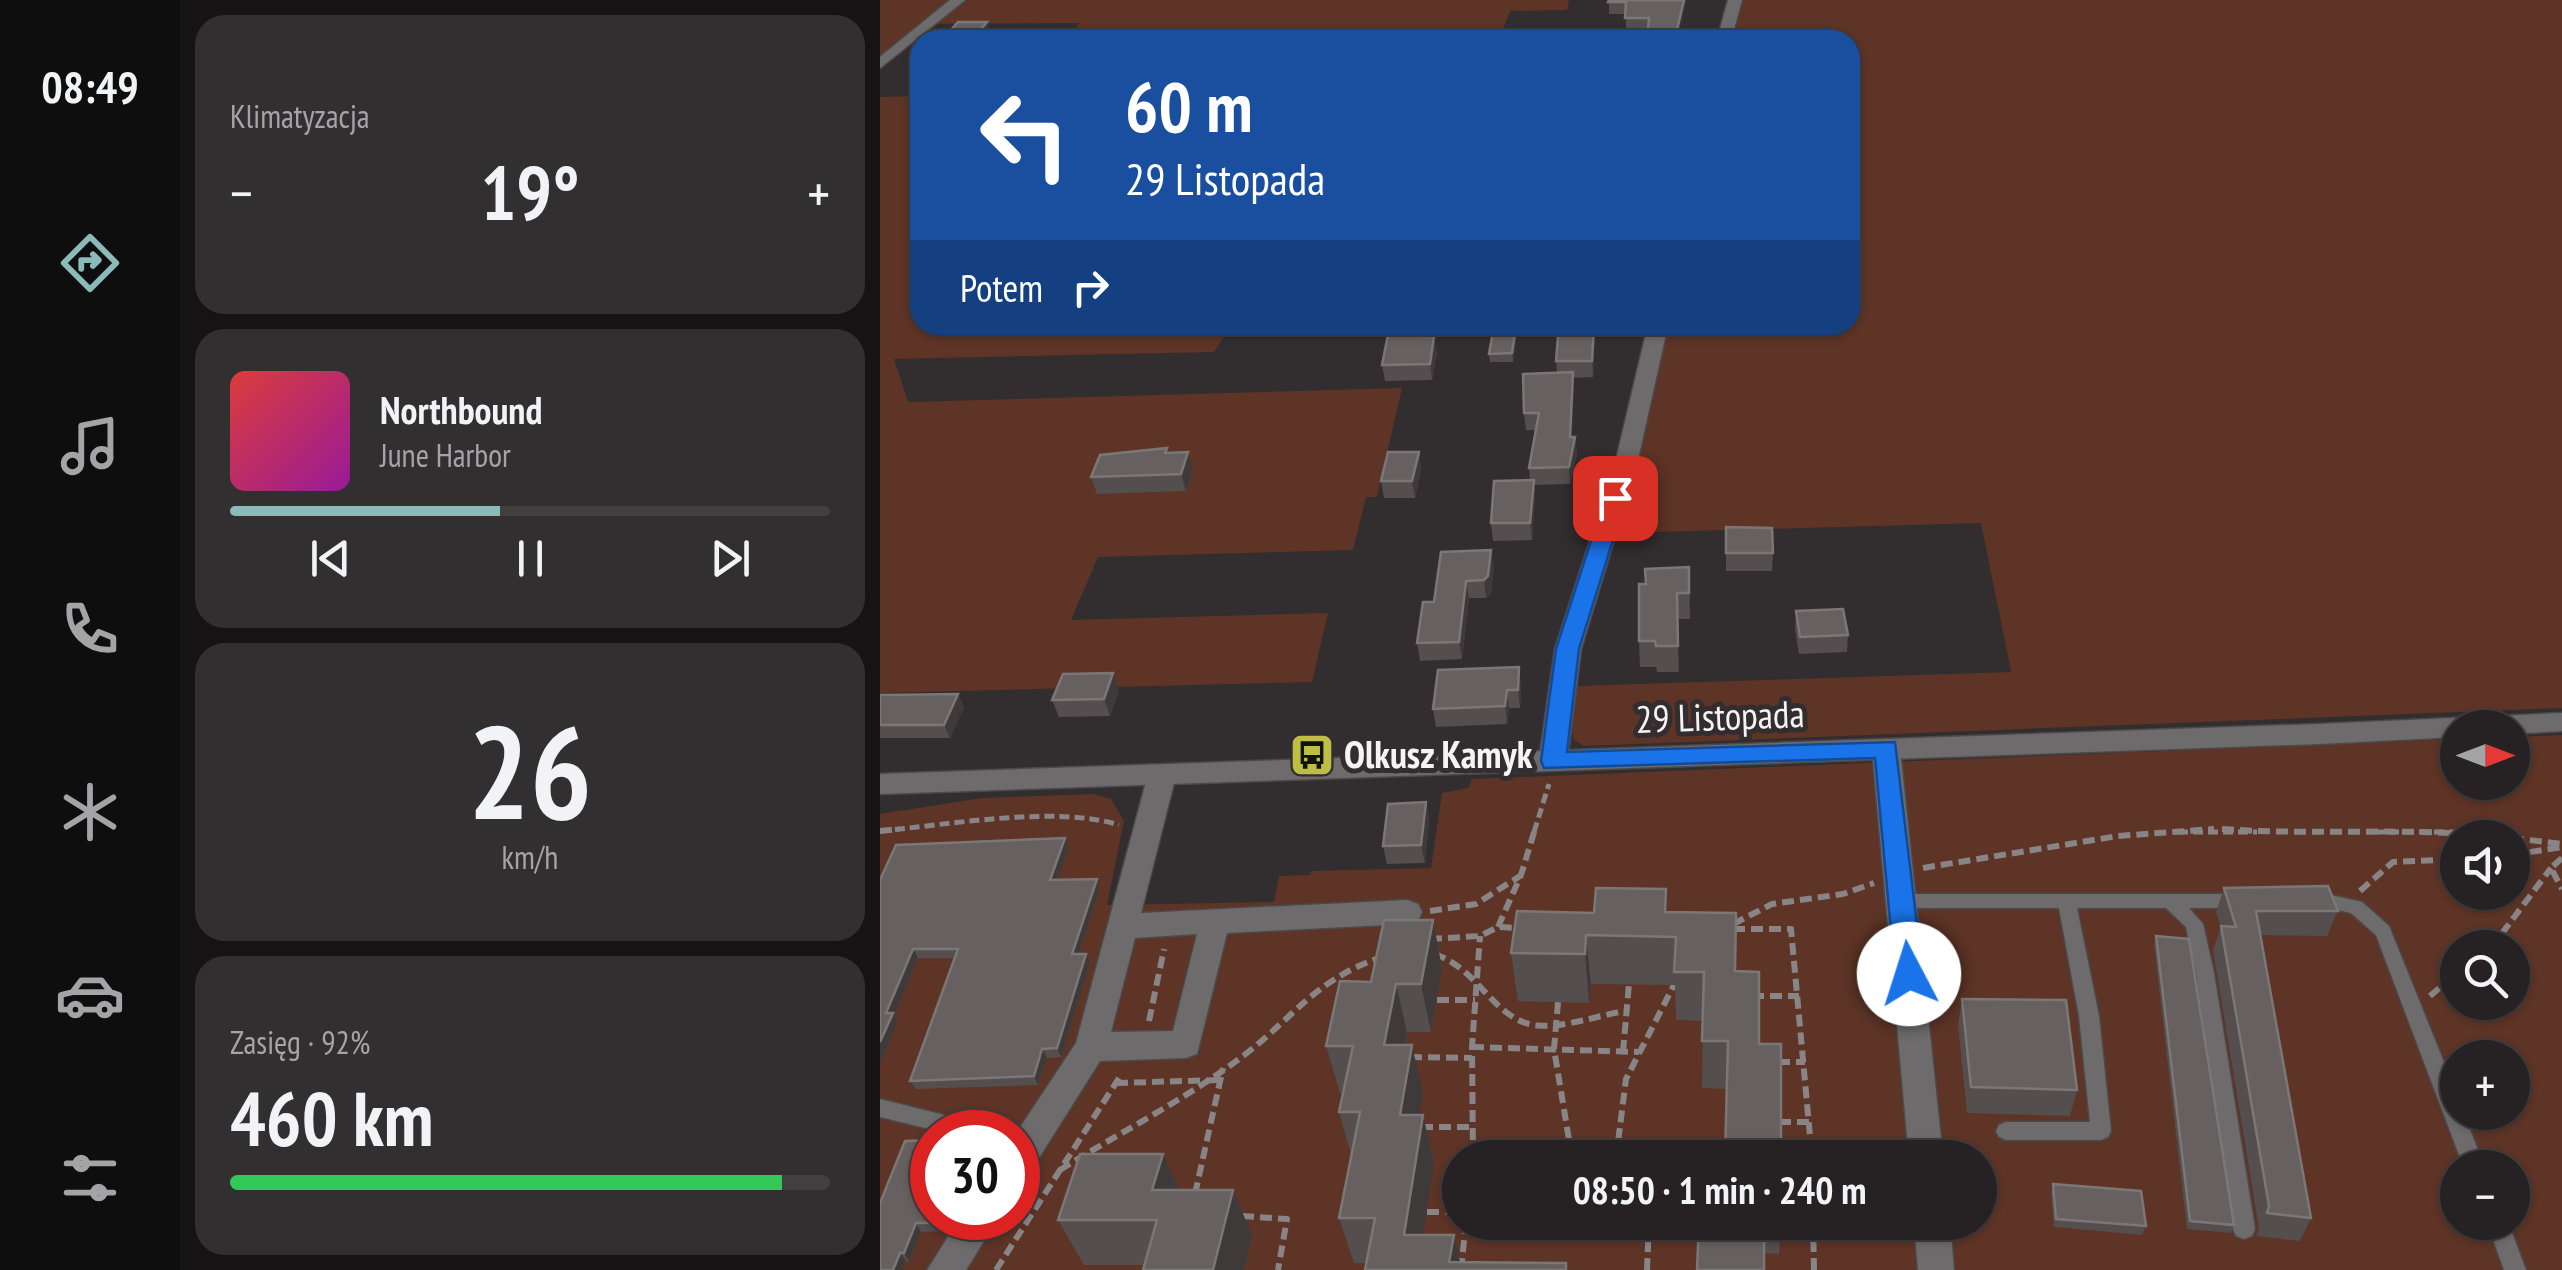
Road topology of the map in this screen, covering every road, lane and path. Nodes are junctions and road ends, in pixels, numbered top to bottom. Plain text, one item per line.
1 (958, 0) edge
2 (1735, 0) edge
3 (921, 30) edge
4 (1727, 30) edge
5 (910, 39) edge
6 (880, 64) edge
7 (1656, 335) edge
8 (2562, 722) edge
9 (1886, 748) junction
10 (1553, 761) junction
11 (1162, 775) junction
12 (880, 784) edge
13 (1130, 821) dead end
14 (2440, 830) edge
15 (880, 831) edge
16 (2530, 841) edge
17 (2562, 846) edge
18 (2530, 852) edge
19 (2562, 858) edge
20 (2440, 861) edge
21 (2551, 868) junction
22 (1521, 876) junction
23 (1901, 887) junction
24 (2562, 889) edge
25 (2354, 896) dead end
26 (2250, 900) edge
27 (2290, 900) edge
28 (2066, 902) junction
29 (2172, 902) junction
30 (1407, 912) joint
31 (1215, 921) junction
32 (1730, 925) edge
33 (1139, 926) junction
34 (1498, 928) junction
35 (1518, 928) edge
36 (1715, 929) edge
37 (2505, 930) edge
38 (1480, 936) junction
39 (1424, 939) edge
40 (1424, 952) edge
41 (1389, 954) edge
42 (1476, 977) junction
43 (1630, 984) dead end
44 (1674, 985) edge
45 (2440, 987) edge
46 (1734, 996) edge
47 (1799, 996) junction
48 (2430, 996) dead end
49 (1436, 1000) dead end
50 (1475, 1000) junction
51 (1558, 1002) dead end
52 (1627, 1010) junction
53 (1556, 1024) junction
54 (1140, 1046) junction
55 (1472, 1047) junction
56 (1091, 1048) junction
57 (1554, 1049) junction
58 (1623, 1052) junction
59 (1639, 1052) junction
60 (1403, 1057) edge
61 (1472, 1058) junction
62 (1773, 1062) edge
63 (1805, 1062) junction
64 (1223, 1067) junction
65 (1202, 1079) junction
66 (1220, 1080) junction
67 (1116, 1082) junction
68 (880, 1108) edge
69 (910, 1116) edge
70 (1040, 1122) edge
71 (1779, 1122) edge
72 (1812, 1122) junction
73 (1418, 1127) edge
74 (1473, 1127) junction
75 (2006, 1131) dead end
76 (1473, 1140) edge
77 (1569, 1140) edge
78 (1618, 1140) edge
79 (1812, 1140) edge
80 (1924, 1140) edge
81 (2468, 1150) edge
82 (1060, 1170) junction
83 (1427, 1212) dead end
84 (1442, 1212) edge
85 (1190, 1213) edge
86 (1229, 1215) edge
87 (2244, 1229) dead end
88 (965, 1240) edge
89 (1464, 1240) edge
90 (1648, 1240) edge
91 (1813, 1240) edge
92 (1934, 1240) edge
93 (2503, 1240) edge
94 (945, 1270) edge
95 (996, 1270) edge
96 (1278, 1270) edge
97 (1461, 1270) edge
98 (1647, 1270) edge
99 (1814, 1270) edge
100 (1936, 1270) edge
101 (2515, 1270) edge

1 - 3 street
2 - 4 street
5 - 6 street
7 - 10 street
8 - 9 street, 29 Listopada
9 - 10 street, 29 Listopada
9 - 23 street
10 - 11 street, 29 Listopada
10 - 22 path
11 - 12 street, 29 Listopada
11 - 33 street
13 - 15 path
14 - 23 path
16 - 17 path
17 - 18 path
19 - 21 path
20 - 25 path
21 - 24 path
21 - 37 path
22 - 30 path
22 - 34 path
23 - 28 lane
23 - 32 path
23 - 80 street
26 - 29 lane
27 - 81 lane
28 - 29 lane
28 - 75 lane
29 - 87 lane
30 - 31 street
31 - 33 street
31 - 54 street
33 - 54 path
33 - 56 street
34 - 35 path
34 - 38 path
36 - 47 path
38 - 39 path
38 - 42 path
40 - 42 path
41 - 64 path
42 - 50 path
42 - 53 path
43 - 52 path
44 - 59 path
45 - 48 path
46 - 47 path
47 - 63 path
49 - 50 path
50 - 55 path
51 - 53 path
52 - 53 path
52 - 58 path
53 - 57 path
54 - 56 street
54 - 67 path
55 - 57 path
55 - 61 path
56 - 70 street
57 - 58 path
57 - 77 path
58 - 59 path
59 - 78 path
60 - 61 path
61 - 74 path
62 - 63 path
63 - 72 path
64 - 65 path
64 - 66 path
65 - 66 path
65 - 67 path
65 - 82 path
66 - 85 path
67 - 82 path
68 - 69 lane
71 - 72 path
72 - 79 path
73 - 74 path
74 - 76 path
82 - 95 path
83 - 84 path
86 - 96 path
88 - 94 street
89 - 97 path
90 - 98 path
91 - 99 path
92 - 100 street
93 - 101 lane

